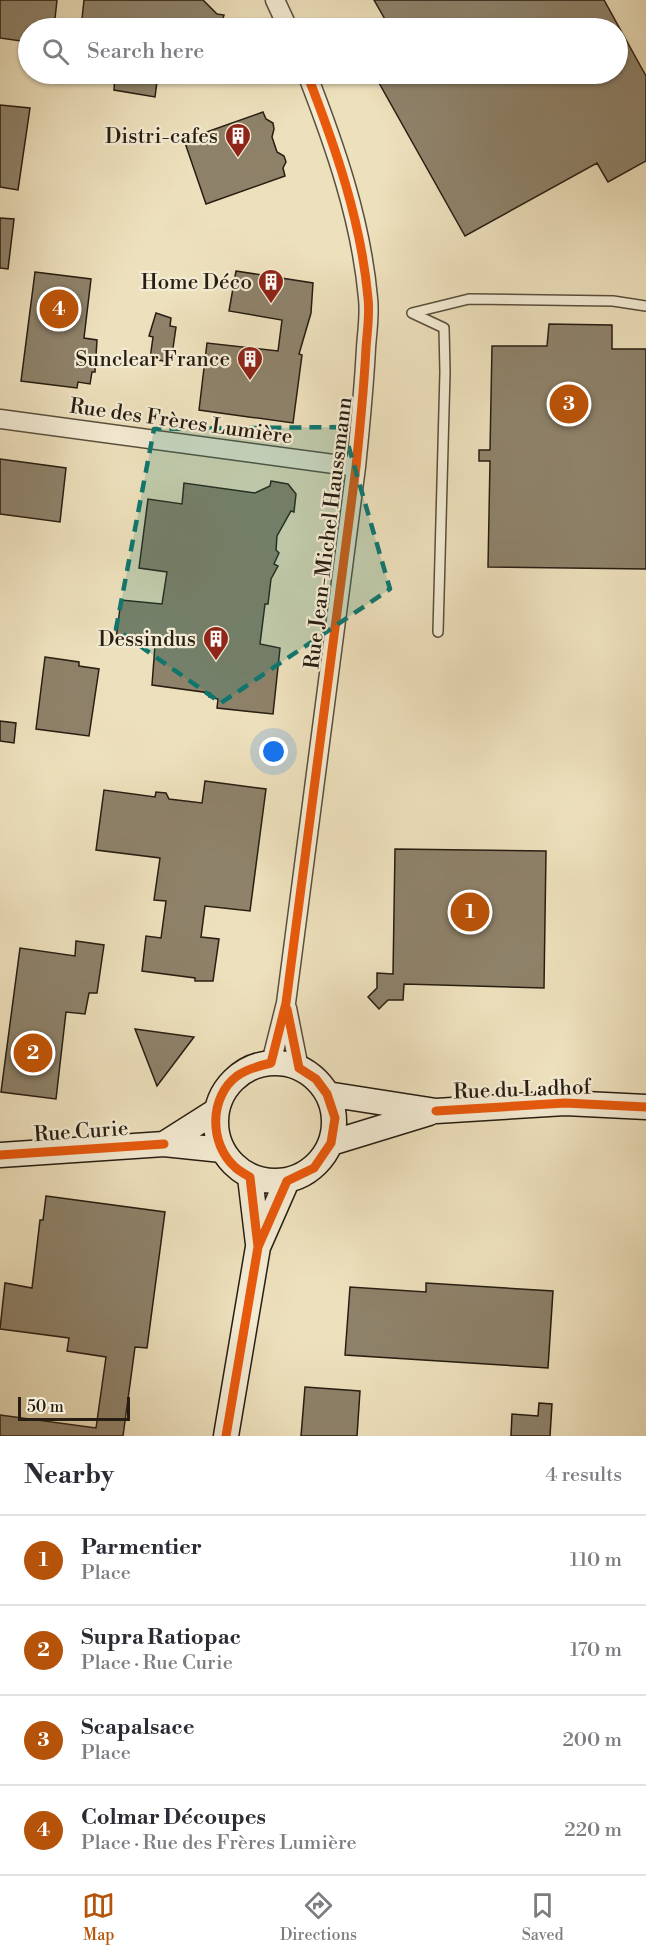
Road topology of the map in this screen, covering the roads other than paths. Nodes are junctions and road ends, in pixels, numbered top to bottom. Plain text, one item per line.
1 (274, 0) edge
2 (283, 18) edge
3 (311, 84) edge
4 (646, 306) edge
5 (0, 419) edge
6 (356, 467) junction
7 (438, 632) dead end
8 (286, 1003) junction
9 (271, 1063) junction
10 (299, 1068) junction
11 (327, 1094) junction
12 (646, 1107) edge
13 (216, 1111) junction
14 (436, 1111) junction
15 (331, 1143) junction
16 (164, 1144) junction
17 (222, 1150) junction
18 (0, 1155) edge
19 (250, 1177) junction
20 (286, 1181) junction
21 (258, 1247) junction
22 (226, 1436) edge

1 - 2 street
3 - 6 street, Rue Jean-Michel Haussmann
4 - 7 lane
5 - 6 street, Rue des Frères Lumière
6 - 8 street, Rue Jean-Michel Haussmann
8 - 9 street, Rue Jean-Michel Haussmann
8 - 10 street, Rue Jean-Michel Haussmann
9 - 10 main road
9 - 13 main road
10 - 11 main road
11 - 14 main road, Rue du Ladhof
11 - 15 main road
12 - 14 main road, Rue du Ladhof
13 - 16 main road, Rue Curie
13 - 17 main road
14 - 15 main road, Rue du Ladhof
15 - 20 main road
16 - 17 main road, Rue Curie
16 - 18 main road, Rue Curie
17 - 19 main road
19 - 20 main road
19 - 21 main road
20 - 21 main road
21 - 22 main road

